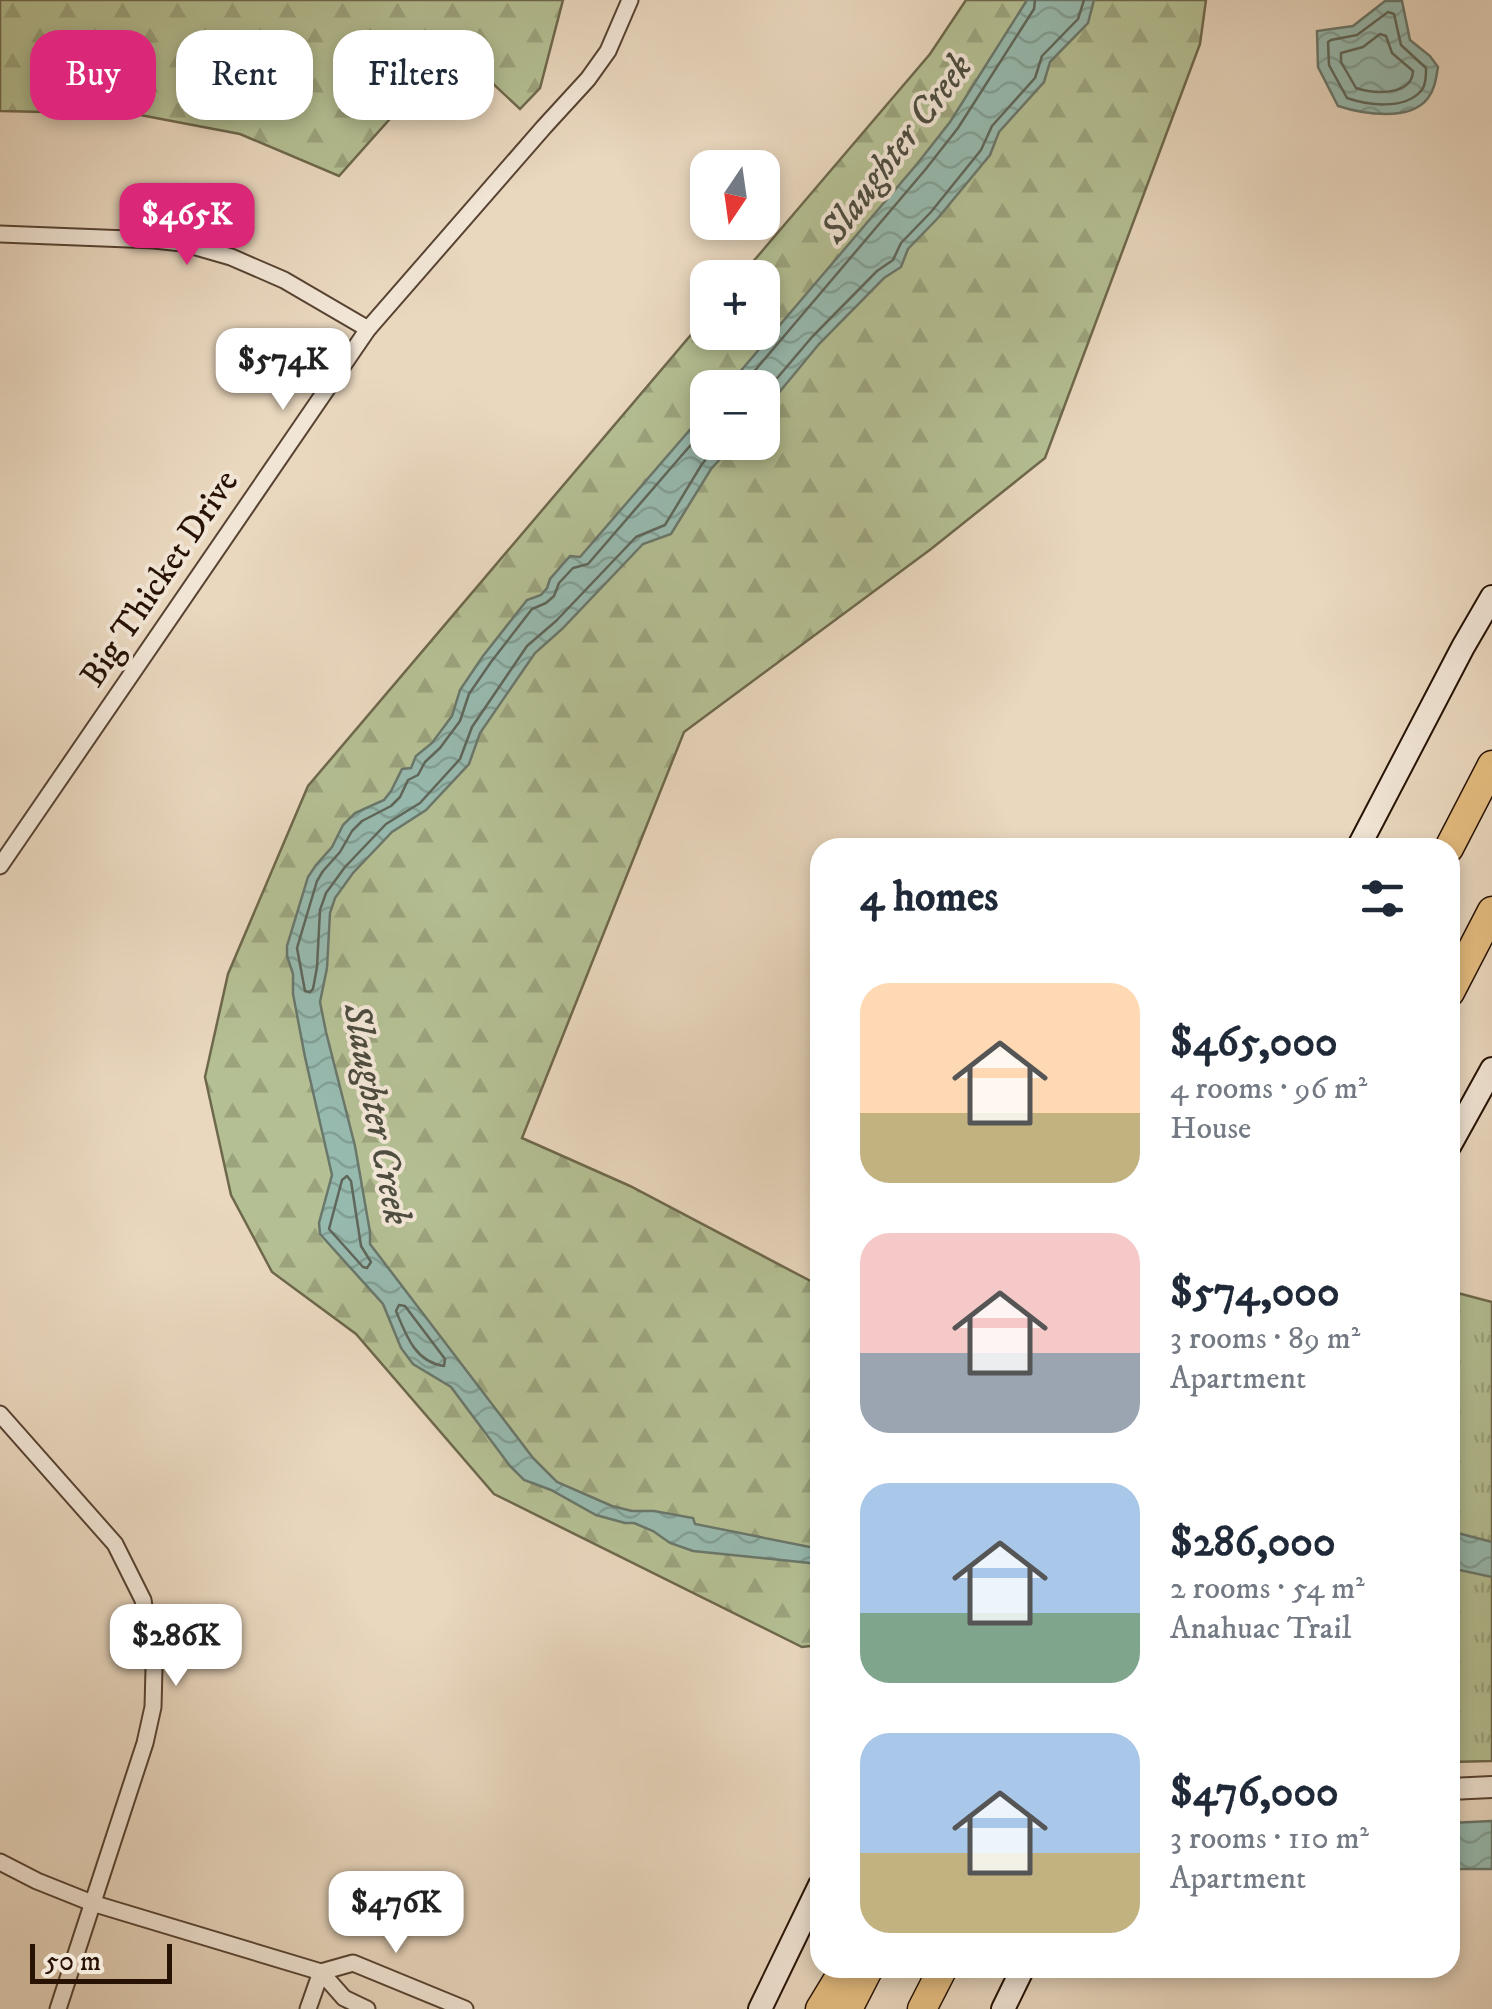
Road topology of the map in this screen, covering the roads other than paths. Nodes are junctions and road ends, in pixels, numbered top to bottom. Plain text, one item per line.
1 (630, 0) edge
2 (0, 234) edge
3 (368, 329) junction
4 (1492, 598) edge
5 (1492, 614) edge
6 (1463, 647) junction
7 (1492, 766) edge
8 (1363, 838) edge
9 (1454, 838) edge
10 (0, 866) edge
11 (1492, 912) edge
12 (1460, 973) edge
13 (1492, 1069) edge
14 (1460, 1127) edge
15 (0, 1414) edge
16 (1492, 1787) edge
17 (1460, 1789) edge
18 (0, 1862) edge
19 (92, 1903) junction
20 (810, 1906) edge
21 (321, 1972) junction
22 (838, 1978) edge
23 (864, 1978) edge
24 (938, 1978) edge
25 (1018, 1978) edge
26 (58, 2009) edge
27 (308, 2009) edge
28 (366, 2009) edge
29 (465, 2009) edge
30 (760, 2009) edge
31 (820, 2009) edge
32 (848, 2009) edge
33 (922, 2009) edge
34 (1003, 2009) edge

1 - 3 street, Big Thicket Drive
2 - 3 street
3 - 10 street, Big Thicket Drive
4 - 6 main road
5 - 6 main road
6 - 8 main road
7 - 9 highway
11 - 12 highway
13 - 14 main road
15 - 19 street
16 - 17 street
18 - 19 street
19 - 21 street
19 - 26 street
20 - 30 main road
21 - 27 street
21 - 28 street
21 - 29 street
22 - 31 highway
23 - 32 highway
24 - 33 highway
25 - 34 main road

